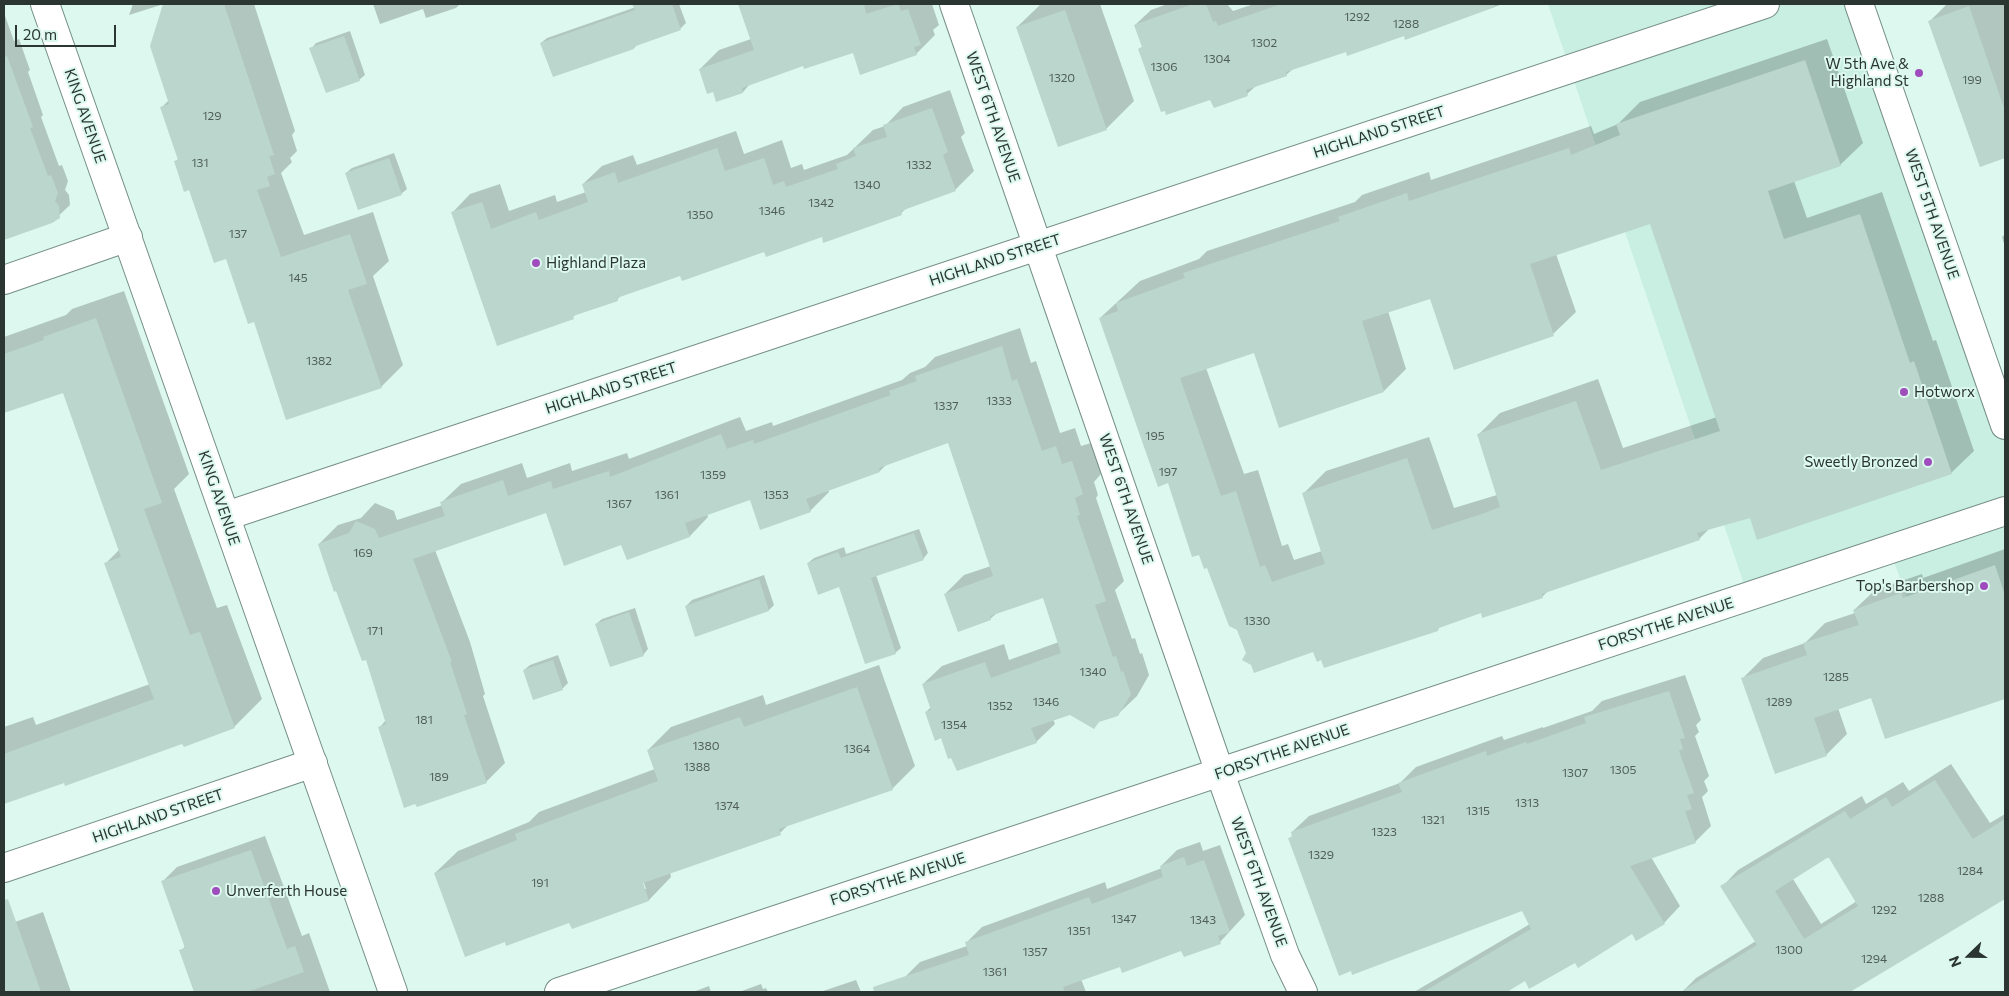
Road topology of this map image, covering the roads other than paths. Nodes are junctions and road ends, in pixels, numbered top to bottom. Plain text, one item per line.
1 (45, 4) edge
2 (954, 4) edge
3 (1765, 4) edge
4 (1859, 4) edge
5 (128, 237) junction
6 (1038, 245) junction
7 (4, 280) edge
8 (2005, 425) edge
9 (2005, 511) edge
10 (226, 516) junction
11 (313, 763) junction
12 (1220, 773) junction
13 (4, 868) edge
14 (393, 992) edge
15 (559, 992) edge
16 (1304, 992) edge

1 - 5 street, KING AVENUE
2 - 6 street, WEST 6TH AVENUE
3 - 6 street, HIGHLAND STREET
4 - 8 street, WEST 5TH AVENUE
5 - 7 street
5 - 10 street, KING AVENUE
6 - 10 street, HIGHLAND STREET
6 - 12 street, WEST 6TH AVENUE
9 - 12 street, FORSYTHE AVENUE
10 - 11 street, KING AVENUE
11 - 13 street, HIGHLAND STREET
11 - 14 street, KING AVENUE
12 - 15 street, FORSYTHE AVENUE
12 - 16 street, WEST 6TH AVENUE

